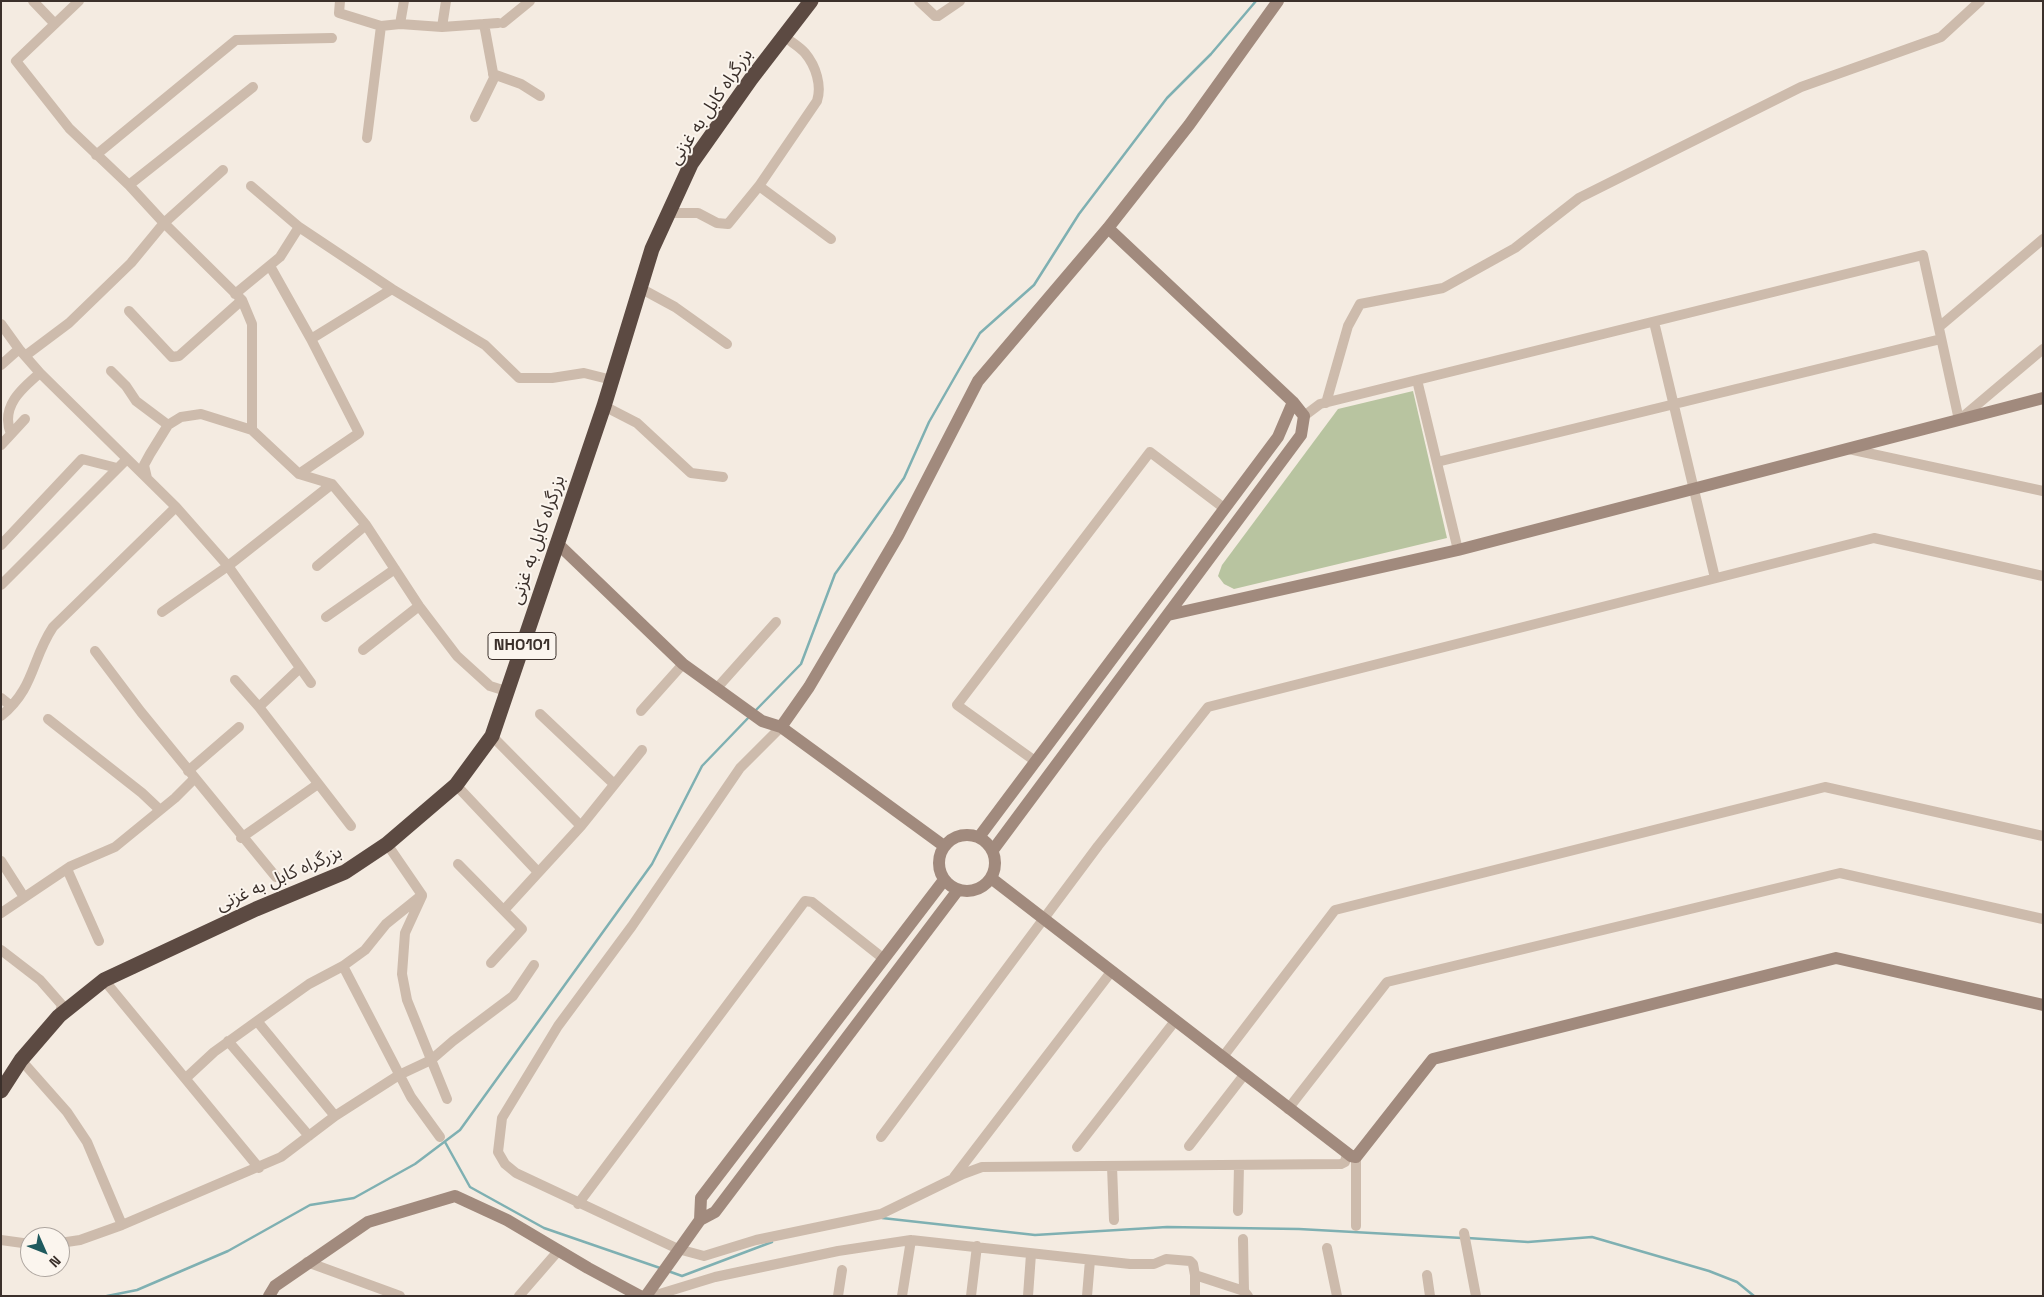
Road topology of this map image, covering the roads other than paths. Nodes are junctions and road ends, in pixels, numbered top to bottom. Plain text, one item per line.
1 (33, 1) edge
2 (79, 1) edge
3 (340, 1) edge
4 (404, 1) edge
5 (446, 1) edge
6 (530, 1) edge
7 (811, 1) edge
8 (919, 1) edge
9 (960, 1) edge
10 (1278, 1) edge
11 (1980, 1) edge
12 (54, 23) junction
13 (400, 24) junction
14 (484, 24) junction
15 (381, 26) junction
16 (442, 27) junction
17 (784, 36) junction
18 (332, 38) dead end
19 (494, 74) junction
20 (253, 87) dead end
21 (540, 96) dead end
22 (475, 117) dead end
23 (367, 138) dead end
24 (96, 155) junction
25 (223, 170) dead end
26 (129, 185) junction
27 (251, 186) dead end
28 (759, 186) junction
29 (668, 213) junction
30 (164, 223) junction
31 (298, 227) junction
32 (1108, 228) junction
33 (831, 238) dead end
34 (2043, 239) edge
35 (270, 266) junction
36 (640, 288) junction
37 (392, 289) junction
38 (239, 297) junction
39 (129, 311) dead end
40 (1654, 322) junction
41 (1, 324) edge
42 (1939, 327) junction
43 (311, 339) junction
44 (1941, 339) junction
45 (726, 344) dead end
46 (2043, 349) edge
47 (22, 353) junction
48 (1, 365) edge
49 (111, 371) dead end
50 (40, 373) junction
51 (612, 380) junction
52 (1417, 380) junction
53 (2043, 398) edge
54 (1293, 402) junction
55 (1326, 403) junction
56 (2026, 403) junction
57 (1673, 404) junction
58 (604, 406) junction
59 (2043, 406) edge
60 (1304, 416) junction
61 (25, 419) dead end
62 (1959, 420) junction
63 (168, 425) junction
64 (252, 430) junction
65 (11, 434) junction
66 (1, 445) edge
67 (1848, 449) junction
68 (127, 459) junction
69 (1437, 462) junction
70 (117, 468) junction
71 (299, 474) junction
72 (723, 477) dead end
73 (147, 478) junction
74 (332, 484) junction
75 (1694, 489) junction
76 (2043, 491) edge
77 (176, 507) junction
78 (1224, 508) junction
79 (366, 525) junction
80 (557, 543) junction
81 (1, 545) edge
82 (1458, 550) junction
83 (228, 566) junction
84 (317, 566) dead end
85 (395, 569) junction
86 (2043, 576) edge
87 (1715, 578) junction
88 (1, 585) edge
89 (419, 606) junction
90 (162, 612) dead end
91 (1168, 615) junction
92 (326, 617) dead end
93 (776, 622) dead end
94 (363, 650) dead end
95 (95, 651) dead end
96 (684, 664) junction
97 (300, 668) junction
98 (235, 680) dead end
99 (311, 683) dead end
100 (506, 691) junction
101 (721, 691) junction
102 (1, 698) edge
103 (11, 706) junction
104 (260, 707) junction
105 (642, 712) dead end
106 (540, 714) dead end
107 (1, 716) edge
108 (48, 719) dead end
109 (239, 727) dead end
110 (781, 727) junction
111 (492, 736) junction
112 (642, 750) dead end
113 (1035, 761) junction
114 (191, 775) junction
115 (318, 784) junction
116 (614, 784) junction
117 (456, 785) junction
118 (160, 810) junction
119 (351, 826) dead end
120 (581, 826) junction
121 (2043, 836) edge
122 (979, 837) junction
123 (241, 838) junction
124 (387, 844) junction
125 (944, 846) junction
126 (993, 850) junction
127 (1, 861) edge
128 (458, 864) dead end
129 (67, 869) junction
130 (538, 872) junction
131 (276, 877) dead end
132 (991, 878) junction
133 (944, 880) junction
134 (958, 890) junction
135 (422, 895) junction
136 (24, 897) junction
137 (504, 910) junction
138 (1, 913) edge
139 (1044, 919) junction
140 (2043, 919) edge
141 (99, 941) dead end
142 (1, 950) edge
143 (884, 959) junction
144 (491, 963) dead end
145 (534, 965) dead end
146 (343, 966) junction
147 (1111, 972) junction
148 (104, 980) junction
149 (2043, 1005) edge
150 (59, 1016) junction
151 (257, 1021) junction
152 (1175, 1021) junction
153 (228, 1041) junction
154 (1222, 1058) junction
155 (21, 1060) junction
156 (431, 1060) junction
157 (399, 1075) junction
158 (1244, 1075) junction
159 (186, 1078) junction
160 (1, 1091) edge
161 (447, 1099) dead end
162 (1288, 1109) junction
163 (335, 1116) junction
164 (309, 1136) junction
165 (440, 1137) dead end
166 (881, 1137) dead end
167 (1189, 1146) dead end
168 (1077, 1147) dead end
169 (1352, 1156) junction
170 (1239, 1165) junction
171 (1112, 1166) junction
172 (259, 1168) junction
173 (951, 1180) junction
174 (578, 1204) junction
175 (1238, 1211) dead end
176 (700, 1220) junction
177 (1114, 1220) dead end
178 (122, 1226) junction
179 (1356, 1226) dead end
180 (1464, 1233) dead end
181 (1243, 1239) dead end
182 (1, 1240) edge
183 (911, 1240) junction
184 (70, 1242) edge
185 (20, 1243) edge
186 (977, 1246) junction
187 (1327, 1248) dead end
188 (678, 1249) junction
189 (559, 1250) junction
190 (1031, 1254) junction
191 (1090, 1260) junction
192 (307, 1262) junction
193 (842, 1270) dead end
194 (1195, 1275) junction
195 (1427, 1275) dead end
196 (1246, 1293) edge
197 (269, 1296) edge
198 (400, 1296) edge
199 (519, 1296) edge
200 (640, 1296) edge
201 (646, 1296) edge
202 (652, 1296) edge
203 (838, 1296) edge
204 (902, 1296) edge
205 (971, 1296) edge
206 (1028, 1296) edge
207 (1087, 1296) edge
208 (1195, 1296) edge
209 (1337, 1296) edge
210 (1430, 1296) edge
211 (1476, 1296) edge

1 - 12 street
2 - 12 street
3 - 15 street
4 - 13 street
5 - 16 street
6 - 14 street
7 - 17 highway, بزرگراه کابل به غزنی / NH0101
8 - 9 street
10 - 32 street
11 - 55 street
12 - 24 street
13 - 15 street
13 - 16 street
14 - 16 street
14 - 19 street
15 - 23 street
17 - 28 street
17 - 29 highway, بزرگراه کابل به غزنی / NH0101
18 - 24 street
19 - 21 street
19 - 22 street
20 - 26 street
24 - 26 street
25 - 30 street
26 - 30 street
27 - 31 street
28 - 29 street
28 - 33 street
29 - 36 highway, بزرگراه کابل به غزنی / NH0101
30 - 38 street
30 - 47 street
31 - 35 street
31 - 37 street
32 - 54 street
32 - 110 street
34 - 42 street
35 - 38 street
35 - 43 street
36 - 45 street
36 - 51 highway, بزرگراه کابل به غزنی / NH0101
37 - 43 street
37 - 51 street
38 - 39 street
38 - 64 street
40 - 42 street
40 - 52 street
40 - 57 street
41 - 47 street
42 - 44 street
43 - 71 street
44 - 57 street
44 - 62 street
46 - 62 street
47 - 48 street
47 - 50 street
49 - 63 street
50 - 65 street
50 - 68 street
51 - 58 highway, بزرگراه کابل به غزنی / NH0101
52 - 55 street
52 - 69 street
53 - 56 street
54 - 60 street
54 - 78 street
55 - 60 street
56 - 59 street
56 - 62 street
57 - 69 street
57 - 75 street
58 - 72 street
58 - 80 highway, بزرگراه کابل به غزنی / NH0101
60 - 91 street
61 - 65 street
62 - 67 street
63 - 64 street
63 - 73 street
64 - 71 street
65 - 66 street
67 - 75 street
67 - 76 street
68 - 70 street
68 - 73 street
69 - 82 street
70 - 81 street
70 - 88 street
71 - 74 street
73 - 77 street
74 - 79 street
74 - 83 street
75 - 82 street
75 - 87 street
77 - 83 street
77 - 103 street
78 - 113 street
78 - 113 street
79 - 84 street
79 - 85 street
80 - 96 street
80 - 100 highway, بزرگراه کابل به غزنی / NH0101
82 - 91 street
83 - 90 street
83 - 97 street
85 - 89 street
85 - 92 street
86 - 87 street
87 - 139 street
89 - 94 street
89 - 100 street
91 - 126 street
93 - 101 street
95 - 114 street
96 - 101 street
96 - 105 street
97 - 99 street
97 - 104 street
98 - 104 street
100 - 111 highway, بزرگراه کابل به غزنی / NH0101
101 - 110 street
102 - 103 street
103 - 107 street
104 - 115 street
106 - 116 street
108 - 118 street
109 - 114 street
110 - 125 street
110 - 174 street
111 - 117 highway, بزرگراه کابل به غزنی / NH0101
111 - 120 street
112 - 116 street
113 - 122 street
114 - 118 street
114 - 123 street
115 - 119 street
115 - 123 street
116 - 120 street
117 - 124 highway, بزرگراه کابل به غزنی / NH0101
117 - 130 street
118 - 129 street
120 - 130 street
121 - 154 street
122 - 125 street
122 - 126 street
123 - 131 street
124 - 135 street
124 - 148 highway, بزرگراه کابل به غزنی / NH0101
125 - 133 street
126 - 132 street
127 - 136 street
128 - 137 street
129 - 136 street
129 - 141 street
130 - 137 street
132 - 134 street
132 - 139 street
133 - 134 street
133 - 143 street
134 - 176 street
135 - 146 street
135 - 156 street
136 - 138 street
137 - 144 street
139 - 147 street
139 - 166 street
140 - 162 street
142 - 150 street
143 - 174 street
143 - 176 street
145 - 156 street
146 - 151 street
146 - 157 street
147 - 152 street
147 - 173 street
148 - 150 highway, بزرگراه کابل به غزنی / NH0101
148 - 159 street
149 - 169 street
150 - 155 highway, بزرگراه کابل به غزنی / NH0101
151 - 153 street
151 - 163 street
152 - 154 street
152 - 168 street
153 - 159 street
153 - 164 street
154 - 158 street
155 - 160 highway, بزرگراه کابل به غزنی / NH0101
155 - 178 street
156 - 157 street
156 - 161 street
157 - 163 street
157 - 165 street
158 - 162 street
158 - 167 street
159 - 172 street
162 - 169 street
163 - 164 street
164 - 172 street
169 - 170 street
169 - 179 street
170 - 171 street
170 - 175 street
171 - 173 street
171 - 177 street
172 - 178 street
173 - 188 street
174 - 188 street
176 - 188 street
178 - 184 street
180 - 211 street
181 - 196 street
182 - 185 street
183 - 186 street
183 - 202 street
183 - 204 street
186 - 190 street
186 - 205 street
187 - 209 street
188 - 201 street
189 - 192 street
189 - 199 street
189 - 200 street
190 - 191 street
190 - 206 street
191 - 194 street
191 - 207 street
192 - 197 street
192 - 198 street
193 - 203 street
194 - 196 street
194 - 208 street
195 - 210 street

